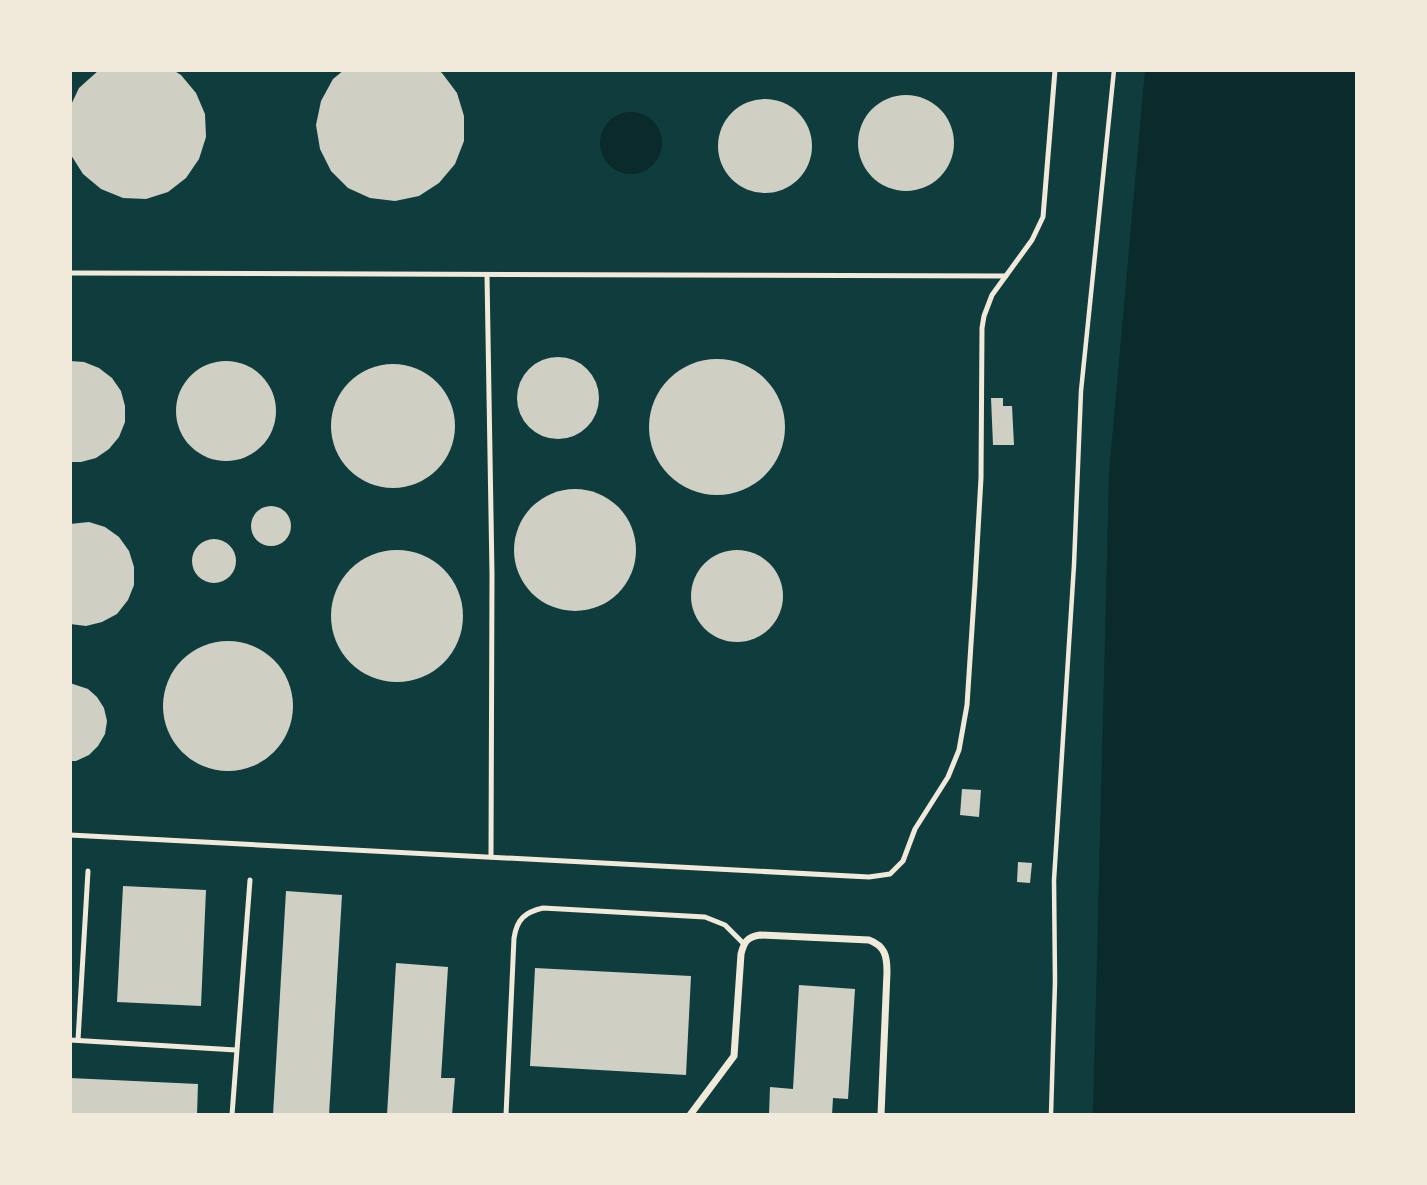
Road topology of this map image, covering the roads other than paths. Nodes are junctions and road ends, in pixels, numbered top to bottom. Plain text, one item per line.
1 (1055, 70) edge
2 (70, 273) edge
3 (487, 275) junction
4 (1006, 276) junction
5 (70, 835) edge
6 (491, 857) junction
7 (88, 871) dead end
8 (250, 880) dead end
9 (743, 943) junction
10 (70, 1040) edge
11 (78, 1040) junction
12 (236, 1050) junction
13 (232, 1115) edge
14 (506, 1115) edge
15 (690, 1115) edge
16 (881, 1115) edge

1 - 4 lane
2 - 3 lane
3 - 4 lane
3 - 6 lane
4 - 6 lane
5 - 6 lane
7 - 11 lane
8 - 12 lane
9 - 14 lane
9 - 15 street
9 - 16 street
10 - 11 lane
11 - 12 lane
12 - 13 lane

